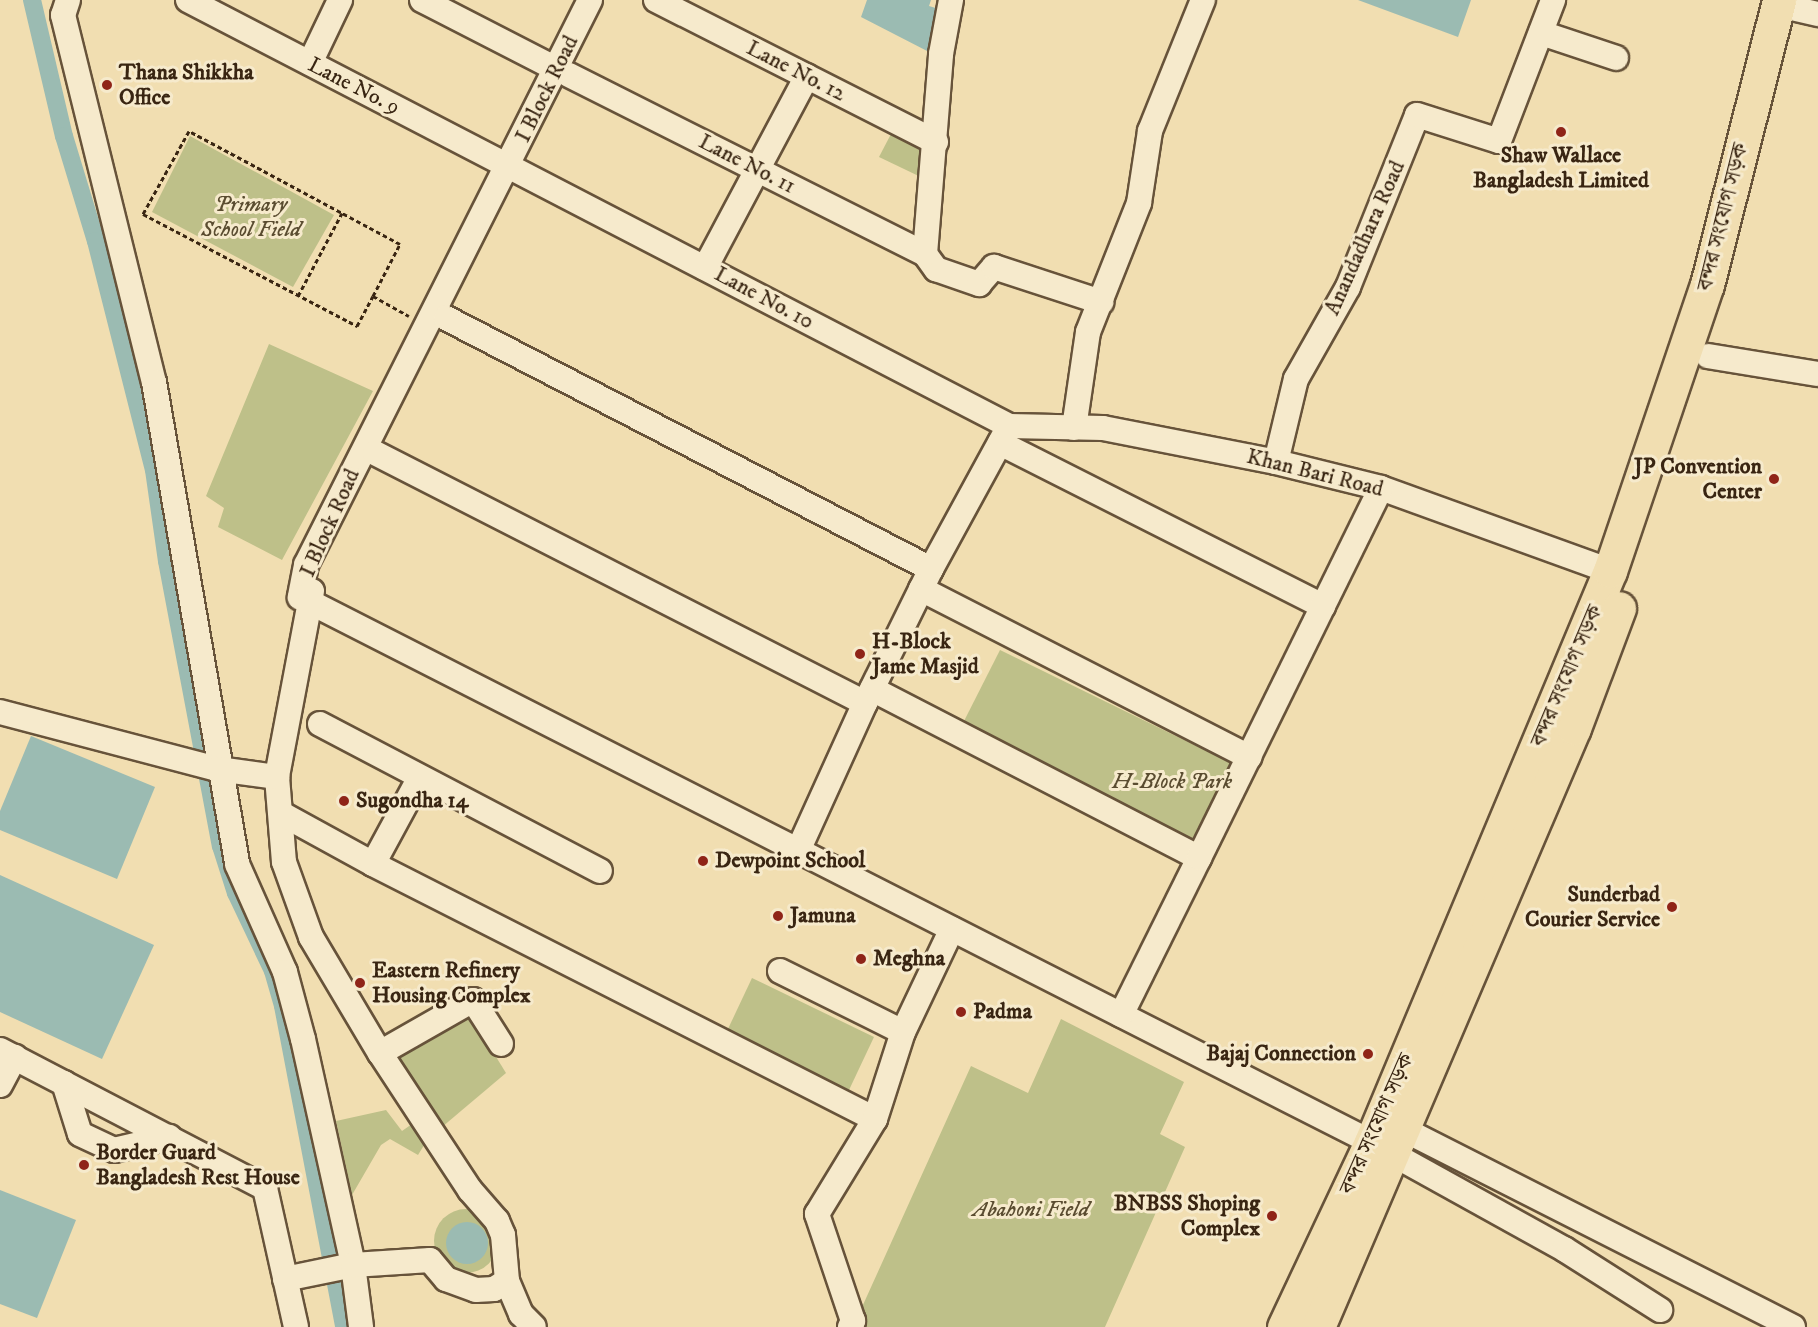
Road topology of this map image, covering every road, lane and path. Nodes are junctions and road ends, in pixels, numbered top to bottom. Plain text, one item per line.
1 (69, 0) edge
2 (188, 0) edge
3 (340, 0) edge
4 (422, 0) edge
5 (590, 0) edge
6 (603, 0) edge
7 (656, 0) edge
8 (951, 0) edge
9 (1203, 0) edge
10 (1553, 0) edge
11 (1798, 6) edge
12 (1540, 33) junction
13 (1616, 58) dead end
14 (310, 63) junction
15 (563, 72) junction
16 (807, 76) junction
17 (936, 141) junction
18 (514, 169) junction
19 (756, 169) junction
20 (342, 213) junction
21 (925, 254) junction
22 (705, 268) junction
23 (298, 296) junction
24 (373, 296) junction
25 (1101, 302) junction
26 (437, 322) junction
27 (1708, 356) junction
28 (1818, 374) edge
29 (1074, 428) junction
30 (1004, 434) junction
31 (375, 453) junction
32 (1276, 462) junction
33 (1381, 488) junction
34 (1610, 571) junction
35 (926, 579) junction
36 (309, 604) junction
37 (1323, 606) junction
38 (868, 696) junction
39 (0, 711) edge
40 (320, 724) dead end
41 (1249, 757) junction
42 (218, 768) junction
43 (277, 777) junction
44 (418, 779) junction
45 (282, 814) junction
46 (798, 851) junction
47 (1199, 858) junction
48 (373, 864) junction
49 (600, 871) dead end
50 (952, 929) junction
51 (780, 971) dead end
52 (1120, 1015) junction
53 (903, 1032) junction
54 (501, 1044) dead end
55 (380, 1053) junction
56 (5, 1056) edge
57 (64, 1083) junction
58 (0, 1084) edge
59 (875, 1119) junction
60 (1388, 1136) junction
61 (169, 1137) junction
62 (352, 1265) junction
63 (285, 1279) junction
64 (507, 1281) junction
65 (1660, 1310) dead end
66 (296, 1327) edge
67 (361, 1327) edge
68 (534, 1327) edge
69 (850, 1327) edge
70 (1284, 1327) edge
71 (1318, 1327) edge
72 (1793, 1327) edge

1 - 42 street
2 - 14 street, Lane No. 9
3 - 14 street
4 - 15 street, Lane No. 11
5 - 15 street, I Block Road
6 - 15 street, I Block Road
7 - 16 street, Lane No. 12
8 - 17 street
9 - 25 street
10 - 12 street
11 - 27 highway, বন্দর সংযোগ সড়ক
11 - 34 highway, বন্দর সংযোগ সড়ক
12 - 13 street
12 - 32 street, Anandadhara Road
14 - 18 street, Lane No. 9
15 - 18 street, I Block Road
15 - 19 street, Lane No. 11
16 - 17 street, Lane No. 12
16 - 19 street
17 - 21 street
18 - 22 street, Lane No. 10
18 - 26 street, I Block Road
19 - 21 street, Lane No. 11
19 - 22 street
20 - 23 path
20 - 23 path
20 - 24 path
21 - 25 street, Lane No. 11
22 - 30 street, Lane No. 10
23 - 24 path
24 - 26 path
25 - 29 street
26 - 31 street, I Block Road
26 - 35 street
26 - 36 street, I Block Road
27 - 28 street
27 - 60 highway, বন্দর সংযোগ সড়ক
29 - 30 street, Khan Bari Road
29 - 32 street, Khan Bari Road
30 - 35 street
30 - 37 street, Lane No. 10
31 - 36 street, I Block Road
31 - 38 street
32 - 33 street, Khan Bari Road
33 - 34 street, Khan Bari Road
33 - 37 street
34 - 60 highway, বন্দর সংযোগ সড়ক
35 - 38 street
35 - 41 street
36 - 43 street
36 - 46 street
37 - 41 street
38 - 46 street
38 - 47 street
39 - 42 street
40 - 44 street
41 - 47 street
42 - 43 street
42 - 62 street
43 - 45 street
44 - 48 street
44 - 49 street
45 - 48 street
45 - 55 street
46 - 50 street
47 - 52 street
48 - 59 street
50 - 52 street
50 - 53 street
51 - 53 street
52 - 60 street
53 - 59 street
54 - 55 street
55 - 64 street
56 - 57 street
56 - 58 street
57 - 61 street
57 - 61 street
59 - 69 street
60 - 65 street
60 - 70 highway, বন্দর সংযোগ সড়ক
60 - 71 highway, বন্দর সংযোগ সড়ক
60 - 72 street
61 - 63 street
62 - 63 street
62 - 64 street
62 - 67 street
63 - 66 street
64 - 68 street

